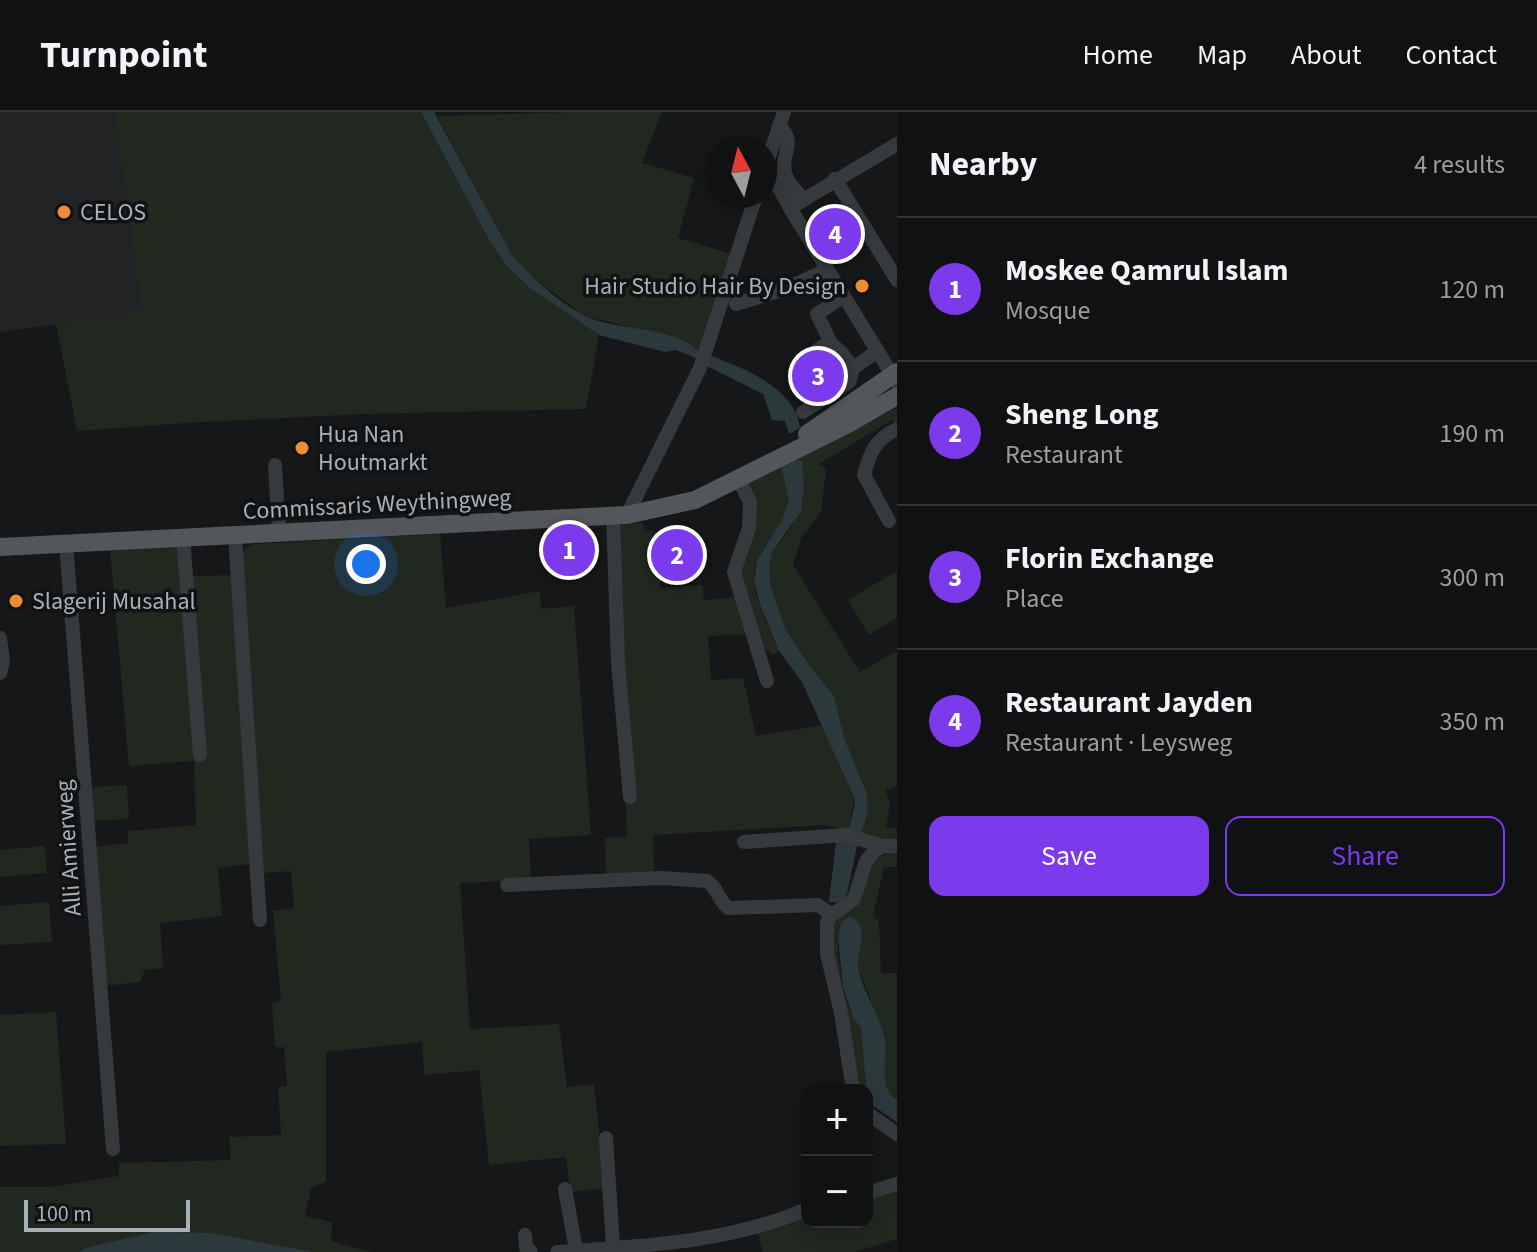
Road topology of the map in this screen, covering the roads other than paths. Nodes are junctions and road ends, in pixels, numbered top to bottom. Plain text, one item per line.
1 (782, 119) edge
2 (897, 144) edge
3 (835, 179) junction
4 (777, 185) edge
5 (804, 200) junction
6 (752, 208) edge
7 (790, 208) junction
8 (828, 269) junction
9 (897, 280) edge
10 (844, 296) junction
11 (736, 304) dead end
12 (828, 341) junction
13 (878, 351) junction
14 (809, 356) dead end
15 (853, 368) junction
16 (895, 377) edge
17 (897, 396) edge
18 (803, 412) dead end
19 (897, 429) edge
20 (275, 465) dead end
21 (743, 476) junction
22 (620, 516) junction
23 (889, 521) dead end
24 (279, 533) junction
25 (235, 535) junction
26 (183, 537) junction
27 (66, 543) junction
28 (0, 547) edge
29 (0, 638) edge
30 (0, 673) edge
31 (767, 681) dead end
32 (200, 755) dead end
33 (630, 797) dead end
34 (744, 842) dead end
35 (890, 846) edge
36 (507, 885) dead end
37 (832, 915) junction
38 (260, 920) dead end
39 (852, 1084) edge
40 (873, 1117) edge
41 (897, 1134) edge
42 (606, 1138) dead end
43 (113, 1149) dead end
44 (897, 1184) edge
45 (565, 1189) dead end
46 (873, 1191) edge
47 (801, 1211) edge
48 (525, 1235) dead end
49 (613, 1246) junction
50 (576, 1250) edge
51 (531, 1252) edge
52 (557, 1252) edge

1 - 5 street
2 - 3 street
3 - 5 street
3 - 9 street
4 - 7 street
5 - 7 street
6 - 22 street
7 - 8 street
8 - 10 street
8 - 11 street
10 - 12 street
10 - 13 street
12 - 14 street
12 - 15 street
13 - 15 street
13 - 16 street
15 - 18 street
16 - 21 main road
17 - 21 main road
19 - 23 street
20 - 24 street
21 - 22 main road, Commissaris Weythingweg
21 - 31 street
22 - 24 main road, Commissaris Weythingweg
22 - 33 street
24 - 25 main road, Commissaris Weythingweg
25 - 26 main road, Commissaris Weythingweg
25 - 38 street
26 - 27 main road, Commissaris Weythingweg
26 - 32 street
27 - 28 main road, Commissaris Weythingweg
27 - 43 street, Alli Amierweg
29 - 30 street
34 - 35 street
35 - 37 street
36 - 37 street
37 - 39 street
40 - 41 street
42 - 49 street
44 - 46 street
45 - 50 street
47 - 49 street
48 - 51 street
49 - 50 street
50 - 52 street

